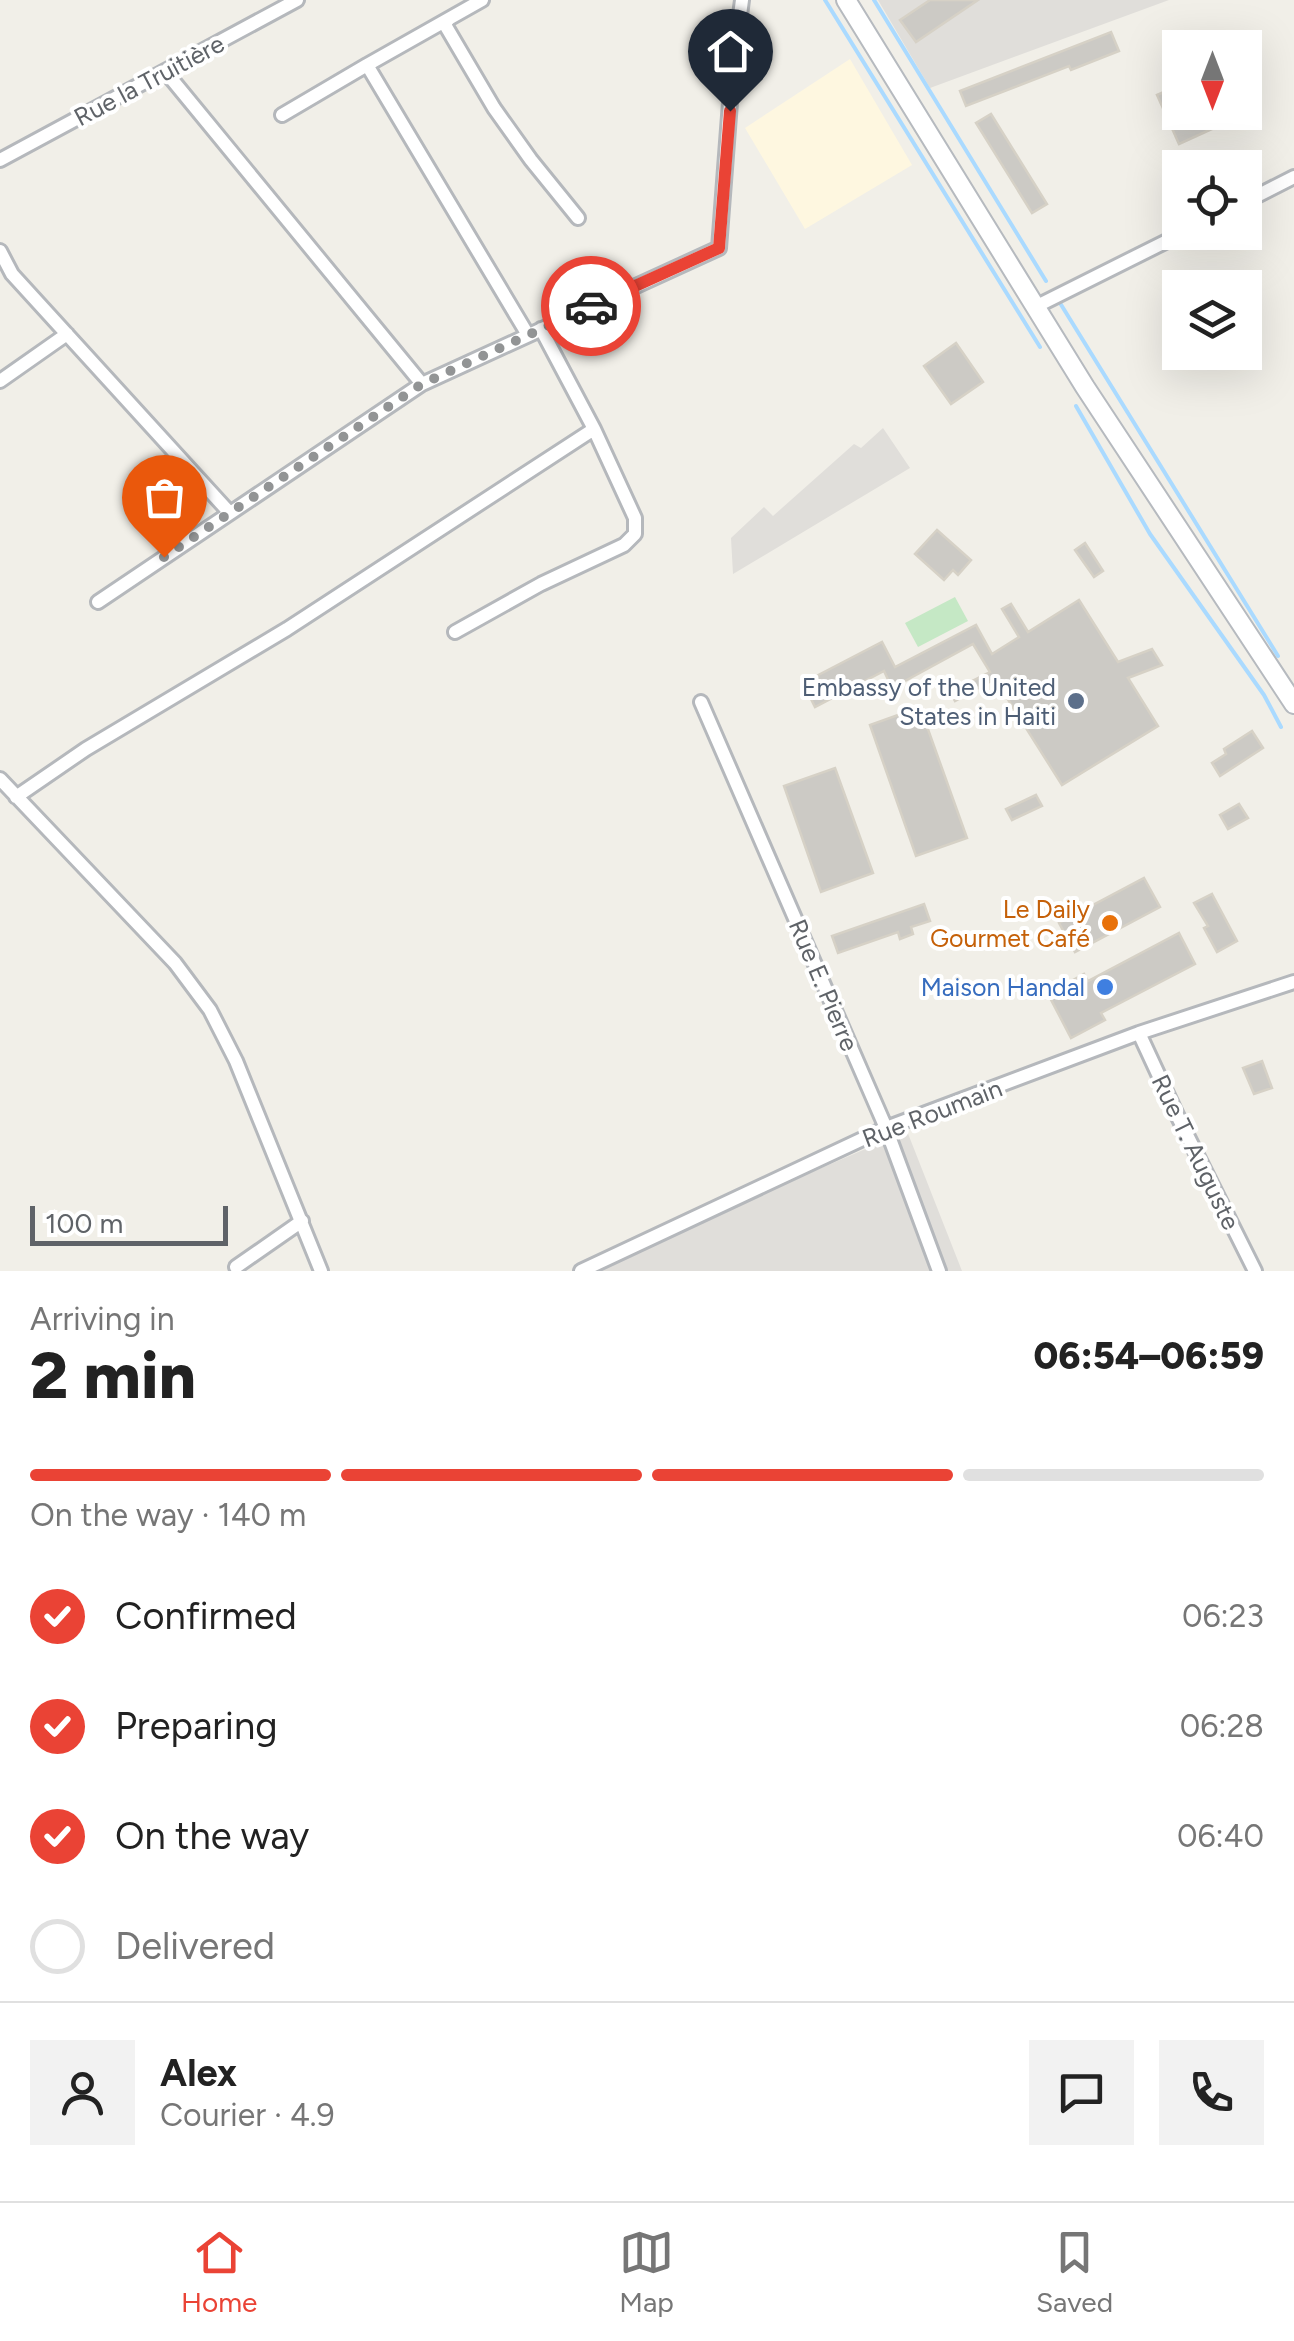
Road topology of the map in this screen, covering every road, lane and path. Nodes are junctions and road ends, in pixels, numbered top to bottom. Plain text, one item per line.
1 (298, 0) edge
2 (468, 0) edge
3 (482, 0) edge
4 (742, 0) edge
5 (846, 0) edge
6 (444, 23) junction
7 (367, 65) junction
8 (166, 71) junction
9 (282, 115) dead end
10 (0, 160) edge
11 (1294, 177) edge
12 (1262, 193) edge
13 (578, 218) dead end
14 (1162, 244) edge
15 (0, 251) edge
16 (1035, 307) junction
17 (542, 329) junction
18 (67, 334) junction
19 (528, 335) junction
20 (0, 381) edge
21 (422, 384) junction
22 (594, 430) junction
23 (229, 512) junction
24 (98, 602) dead end
25 (455, 632) dead end
26 (701, 702) dead end
27 (1294, 704) edge
28 (0, 780) edge
29 (16, 797) junction
30 (1294, 982) edge
31 (1139, 1033) junction
32 (886, 1128) junction
33 (302, 1220) junction
34 (236, 1267) dead end
35 (322, 1271) edge
36 (580, 1271) edge
37 (939, 1271) edge
38 (1255, 1271) edge

1 - 8 street, Rue la Truitière
2 - 6 street
3 - 6 street
4 - 17 street
5 - 16 main road
6 - 7 street
6 - 13 street
7 - 9 street
7 - 19 street
8 - 10 street, Rue la Truitière
8 - 21 street
11 - 12 street
14 - 16 street
15 - 18 street
16 - 27 main road
17 - 19 street
17 - 22 street
18 - 20 street
18 - 23 street
19 - 21 street
21 - 23 street
22 - 25 street
22 - 29 street
23 - 24 street
26 - 32 street, Rue E. Pierre
28 - 29 street
29 - 33 street
30 - 31 street, Rue Roumain
31 - 32 street, Rue Roumain
31 - 38 street, Rue T. Auguste
32 - 36 street, Rue Roumain
32 - 37 street, Rue E. Pierre
33 - 34 street
33 - 35 street

